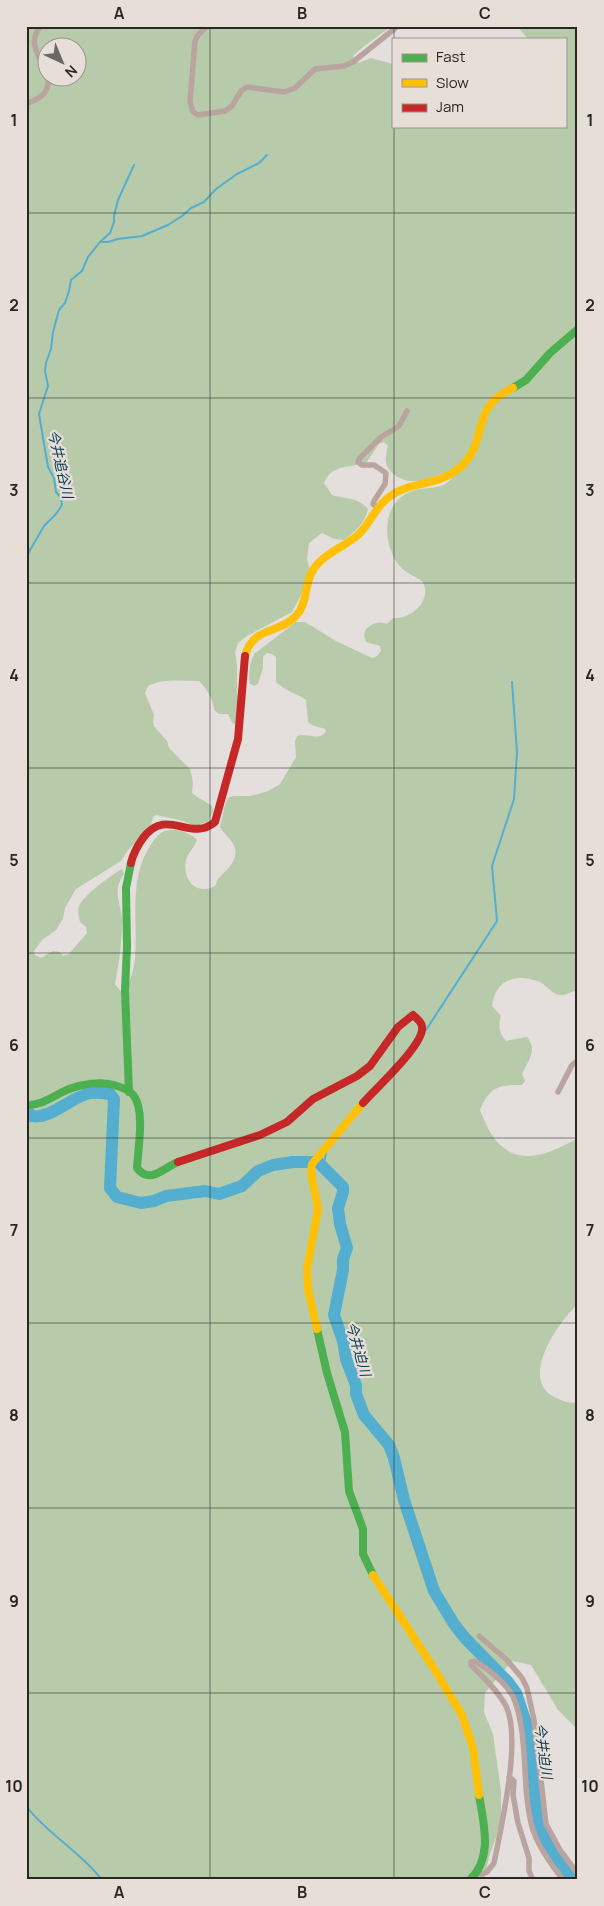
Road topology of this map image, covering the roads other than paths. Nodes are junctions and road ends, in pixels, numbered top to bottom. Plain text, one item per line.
1 (41, 26) edge
2 (207, 26) edge
3 (398, 26) edge
4 (38, 58) edge
5 (47, 88) edge
6 (26, 104) edge
7 (578, 329) edge
8 (408, 411) dead end
9 (378, 508) junction
10 (578, 1060) edge
11 (129, 1092) junction
12 (558, 1092) dead end
13 (26, 1105) edge
14 (478, 1636) dead end
15 (509, 1777) junction
16 (478, 1872) junction
17 (578, 1874) edge
18 (470, 1880) edge
19 (533, 1880) edge
20 (563, 1880) edge

1 - 4 street
2 - 3 street
5 - 6 street
7 - 9 street
8 - 9 street
9 - 11 street
10 - 12 street
11 - 13 street
11 - 16 street
14 - 17 street
15 - 16 street
15 - 19 street
15 - 20 street
16 - 18 street

